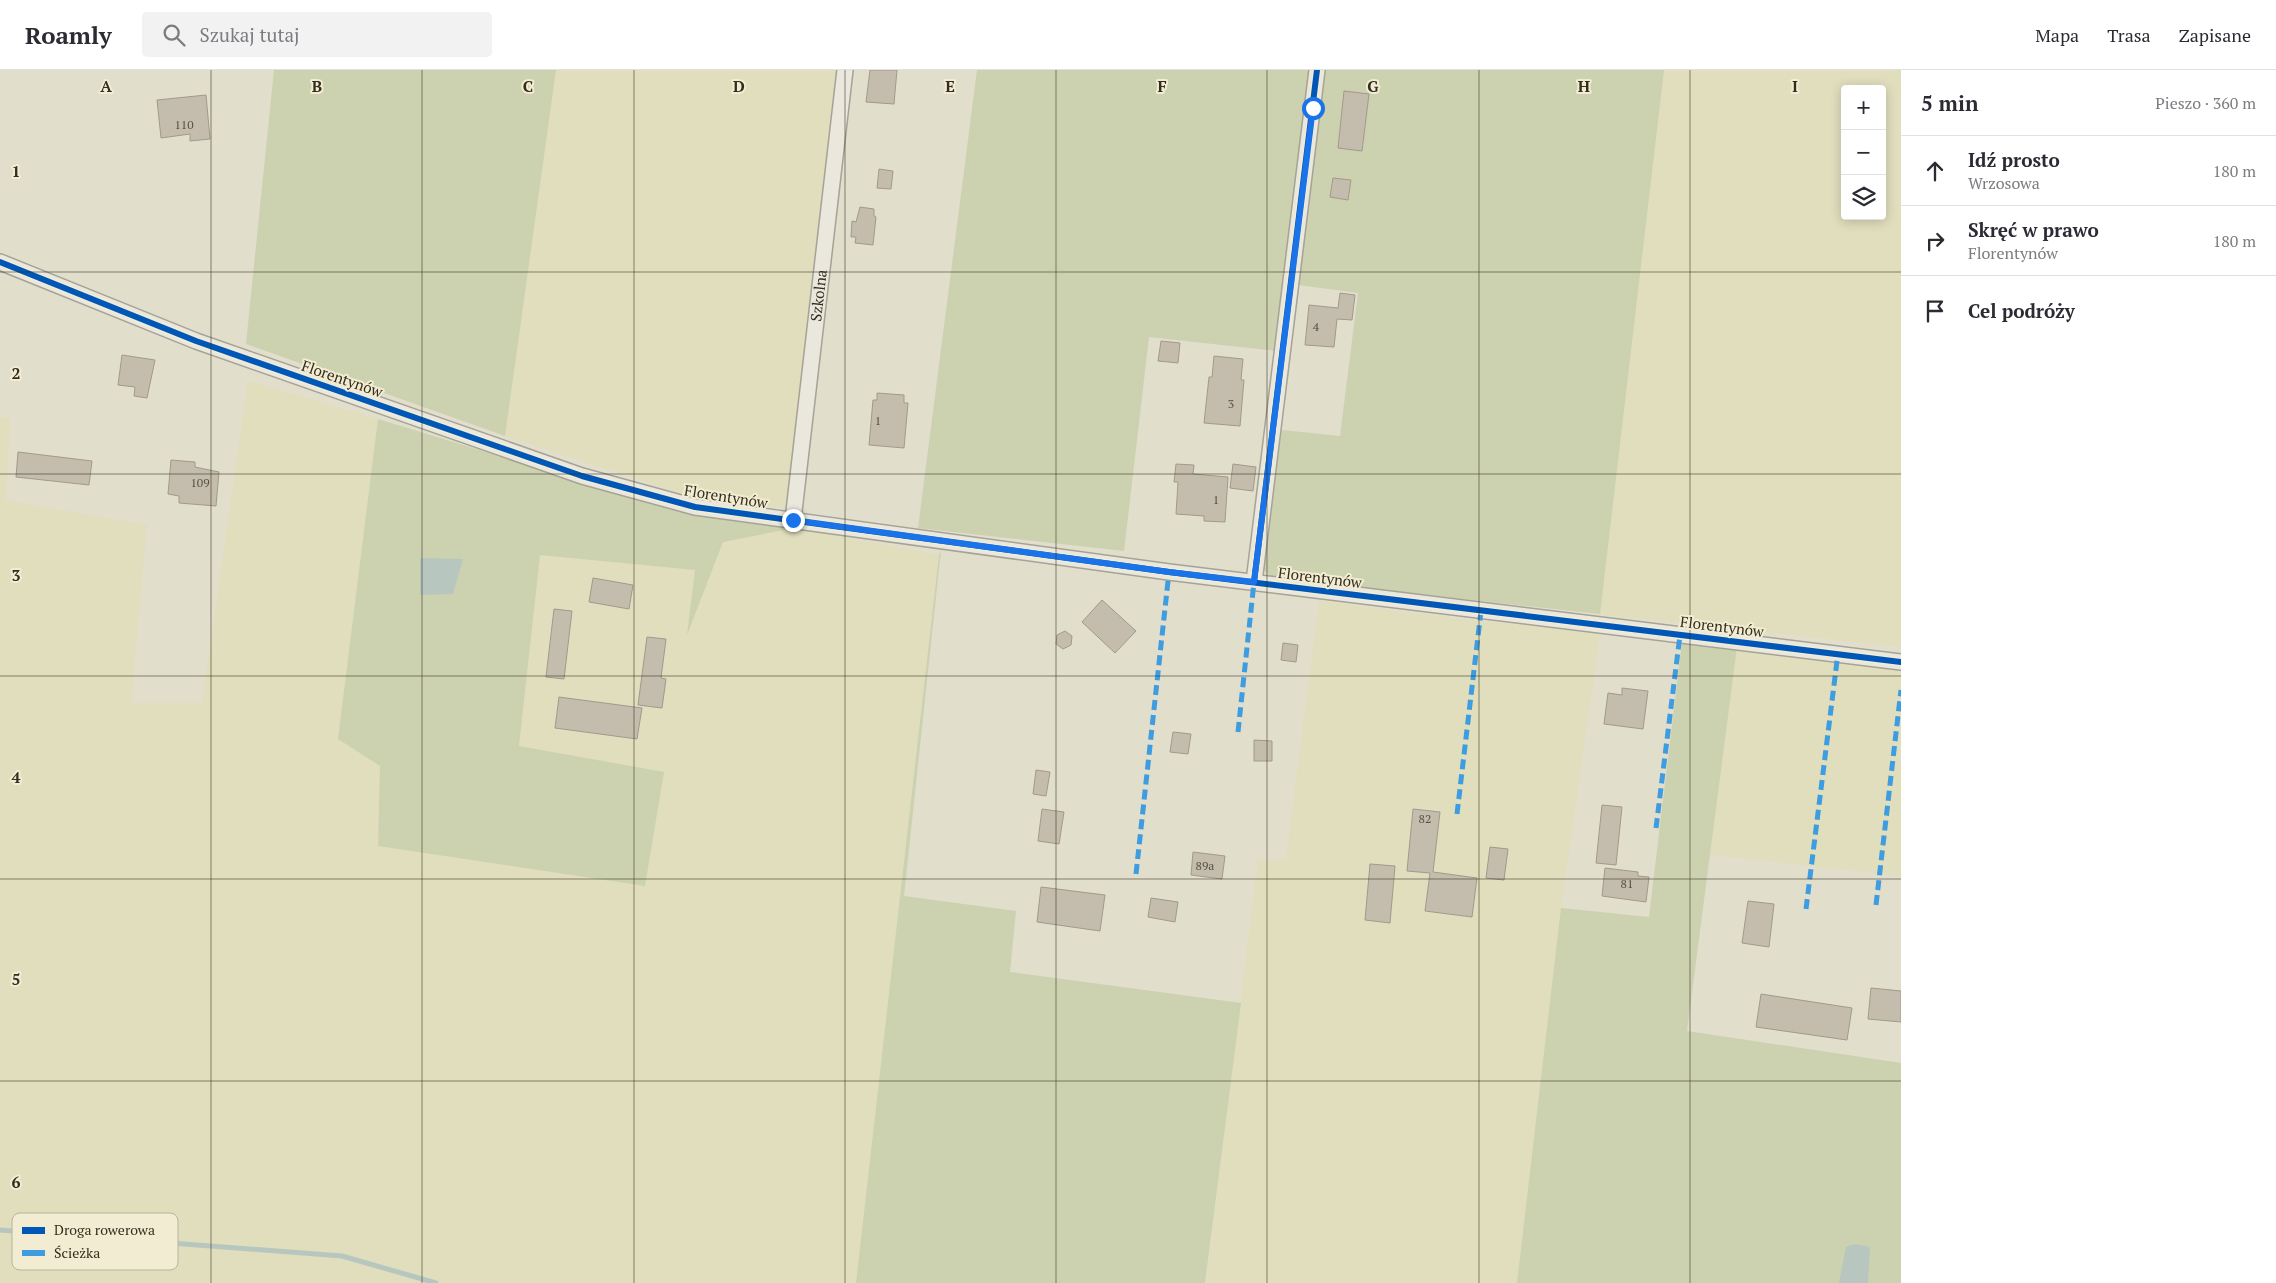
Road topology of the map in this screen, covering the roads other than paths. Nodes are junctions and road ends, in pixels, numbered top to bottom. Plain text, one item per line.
1 (845, 70) edge
2 (1317, 70) edge
3 (0, 262) edge
4 (793, 520) junction
5 (1254, 582) junction
6 (1901, 662) edge

1 - 4 street, Szkolna
2 - 5 street
3 - 4 street, Florentynów
4 - 5 street, Florentynów
5 - 6 street, Florentynów

